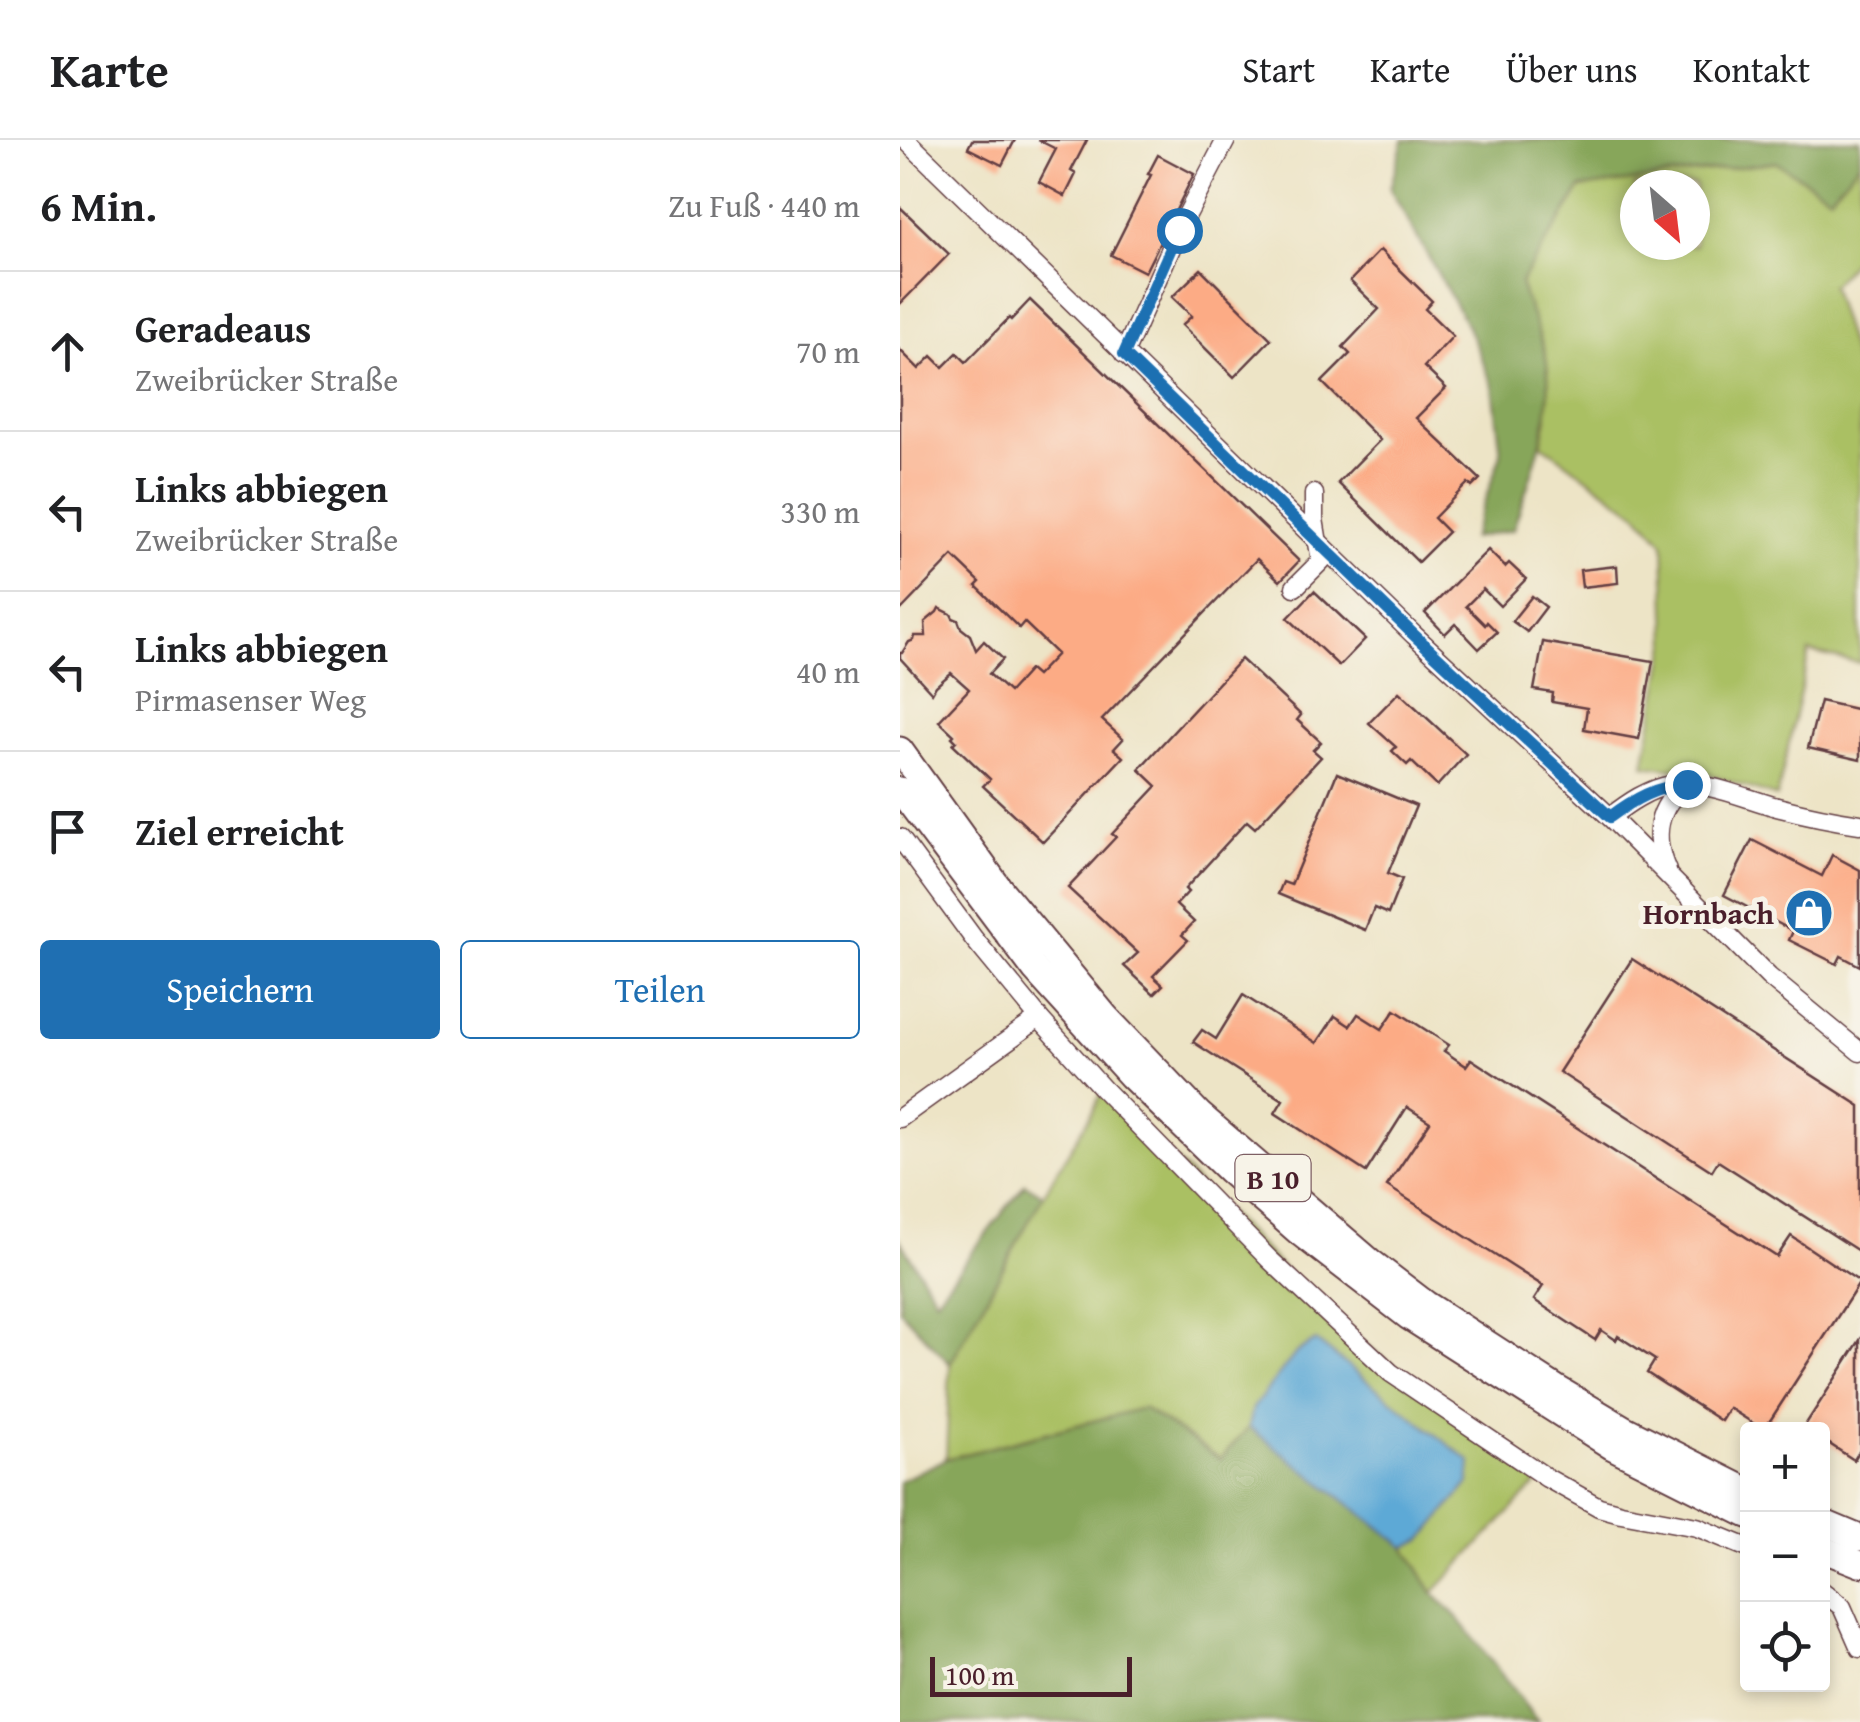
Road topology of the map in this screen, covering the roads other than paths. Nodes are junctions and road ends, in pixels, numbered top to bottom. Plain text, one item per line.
1 (906, 140) edge
2 (1226, 140) edge
3 (1124, 354) junction
4 (1314, 494) dead end
5 (1320, 544) junction
6 (1295, 587) dead end
7 (900, 750) edge
8 (1687, 784) junction
9 (900, 790) edge
10 (1610, 817) junction
11 (1860, 824) edge
12 (900, 838) edge
13 (1670, 876) junction
14 (1039, 1018) junction
15 (1860, 1052) edge
16 (900, 1118) edge
17 (1740, 1487) edge
18 (1742, 1512) edge
19 (1830, 1525) edge
20 (1860, 1538) edge
21 (1740, 1545) edge
22 (1830, 1552) edge
23 (1860, 1564) edge
24 (1830, 1598) edge
25 (1860, 1648) edge

1 - 3 street
2 - 3 street
3 - 5 street
4 - 5 street
5 - 6 street
5 - 10 street
7 - 17 highway, B 10
8 - 10 street
8 - 11 street
8 - 13 street
9 - 18 highway, B 10
10 - 13 street
12 - 14 street
13 - 15 street
14 - 16 street
14 - 21 street
19 - 20 highway
22 - 23 highway
24 - 25 street

